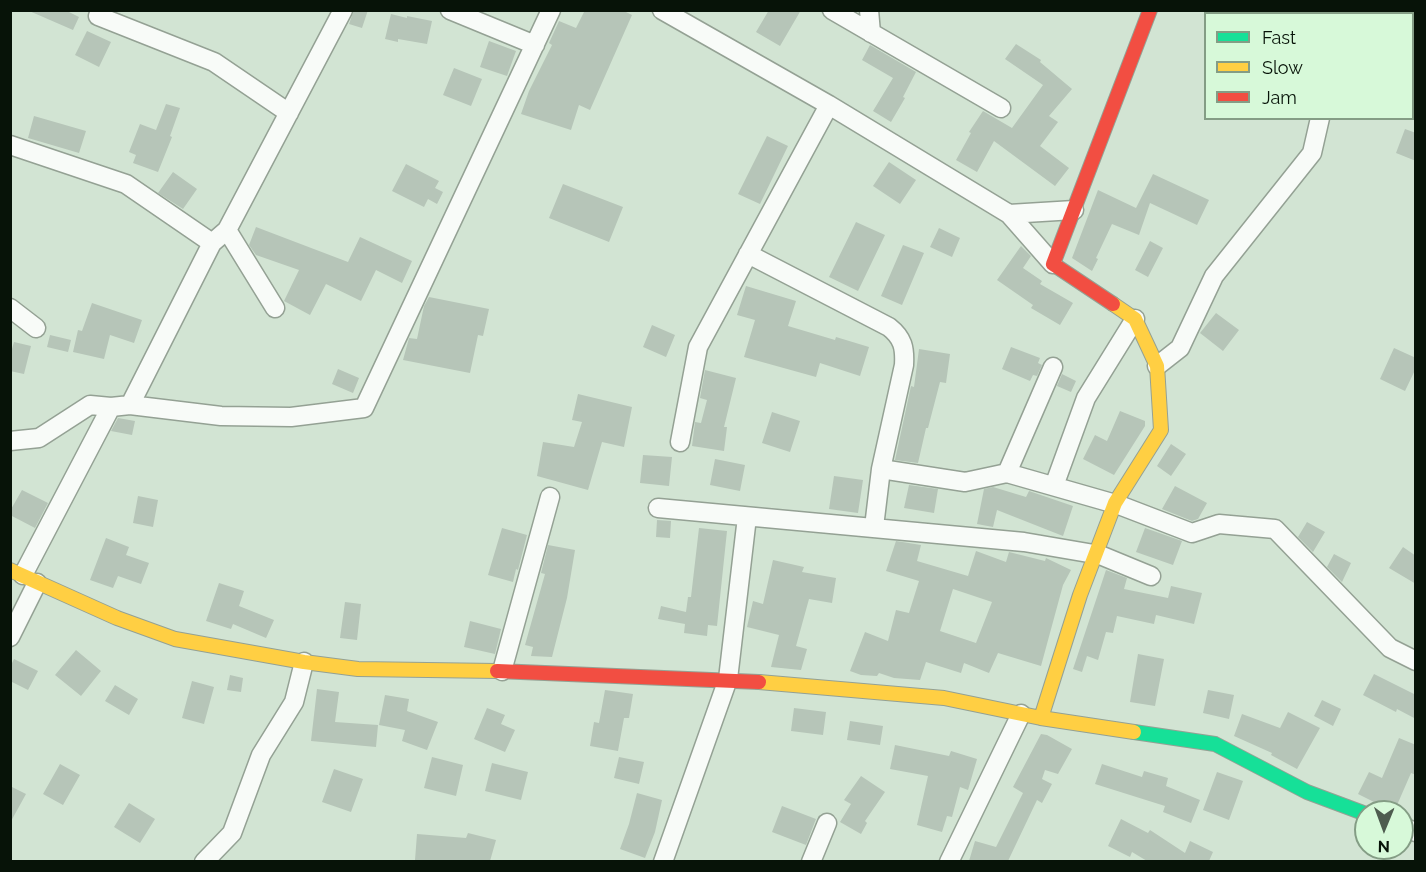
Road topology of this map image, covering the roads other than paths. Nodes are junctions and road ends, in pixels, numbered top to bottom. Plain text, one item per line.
1 (343, 10) edge
2 (450, 10) edge
3 (551, 10) edge
4 (662, 10) edge
5 (832, 10) edge
6 (869, 10) edge
7 (1150, 10) edge
8 (98, 16) dead end
9 (871, 33) junction
10 (535, 45) junction
11 (829, 105) junction
12 (1001, 108) dead end
13 (289, 113) junction
14 (1320, 120) edge
15 (10, 145) edge
16 (1074, 210) junction
17 (1009, 214) junction
18 (227, 230) junction
19 (212, 243) junction
20 (748, 254) junction
21 (1053, 264) junction
22 (10, 308) edge
23 (275, 308) dead end
24 (1136, 320) junction
25 (36, 328) dead end
26 (1157, 366) junction
27 (1053, 367) dead end
28 (130, 405) junction
29 (111, 407) junction
30 (10, 441) edge
31 (680, 442) dead end
32 (881, 469) junction
33 (1007, 473) junction
34 (1054, 486) junction
35 (550, 497) dead end
36 (1114, 503) junction
37 (658, 508) dead end
38 (747, 517) junction
39 (874, 527) junction
40 (1095, 555) junction
41 (24, 576) edge
42 (1150, 576) dead end
43 (10, 637) edge
44 (1416, 661) edge
45 (304, 662) junction
46 (502, 671) junction
47 (728, 679) junction
48 (1021, 714) junction
49 (1041, 718) junction
50 (1354, 810) edge
51 (827, 823) dead end
52 (204, 861) edge
53 (663, 861) edge
54 (811, 861) edge
55 (949, 861) edge

1 - 13 street
2 - 10 street
3 - 10 street
4 - 11 street
5 - 9 street
6 - 9 street
7 - 16 street
8 - 13 street
9 - 12 street
10 - 28 street
11 - 17 street
11 - 20 street
13 - 18 street
14 - 26 street
15 - 19 street
16 - 17 street
16 - 21 street
17 - 21 street
18 - 19 street
18 - 23 street
19 - 28 street
20 - 31 street
20 - 32 street
21 - 24 street
22 - 25 street
24 - 26 street
24 - 34 street
26 - 36 street
27 - 33 street
28 - 29 street
29 - 30 street
29 - 41 street
32 - 33 street
32 - 39 street
33 - 34 street
34 - 36 street
35 - 46 street
36 - 40 street
36 - 44 street
37 - 38 street
38 - 39 street
38 - 47 street
39 - 40 street
40 - 42 street
40 - 49 street
41 - 43 street
41 - 45 street
45 - 46 street
45 - 52 street
46 - 47 street
47 - 48 street
47 - 53 street
48 - 49 street
48 - 55 street
49 - 50 street
51 - 54 street

